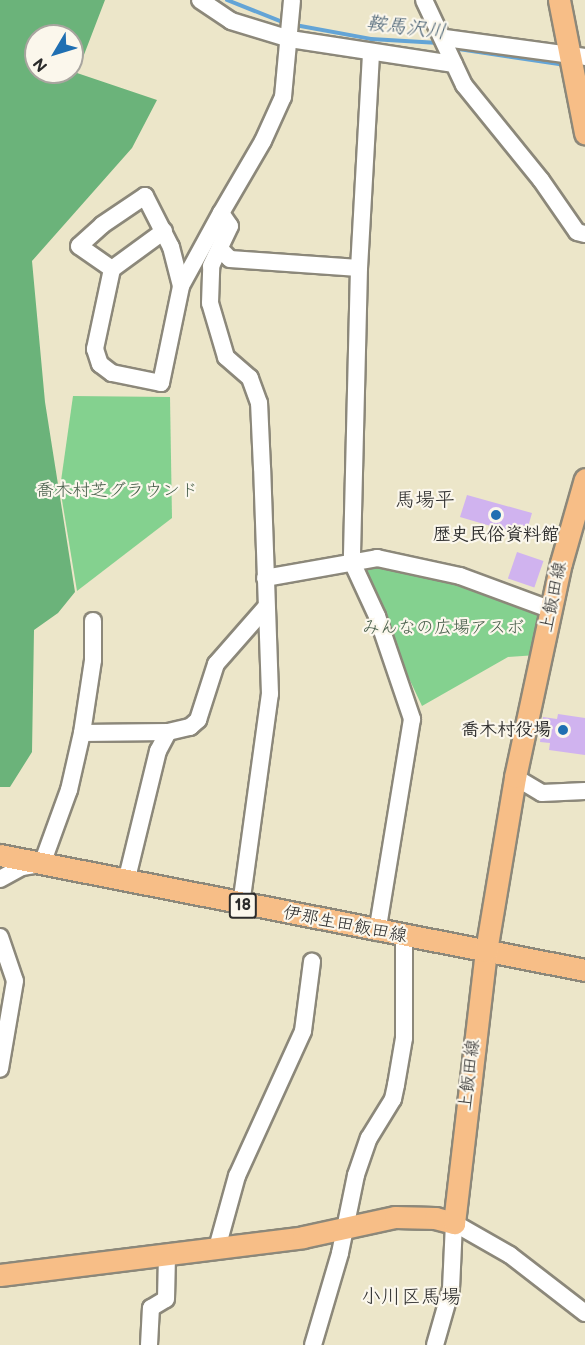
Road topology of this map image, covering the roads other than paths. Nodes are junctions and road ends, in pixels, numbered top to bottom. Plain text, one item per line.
1 (200, 0) edge
2 (292, 0) edge
3 (424, 0) edge
4 (559, 0) edge
5 (290, 30) junction
6 (445, 38) junction
7 (371, 54) junction
8 (575, 57) edge
9 (454, 64) junction
10 (579, 92) edge
11 (585, 133) edge
12 (221, 213) junction
13 (164, 231) junction
14 (585, 234) edge
15 (220, 249) junction
16 (359, 268) junction
17 (112, 269) junction
18 (181, 286) junction
19 (585, 479) edge
20 (352, 562) junction
21 (265, 578) junction
22 (266, 607) junction
23 (552, 610) junction
24 (93, 621) dead end
25 (168, 732) junction
26 (82, 733) junction
27 (515, 777) junction
28 (585, 791) edge
29 (0, 855) edge
30 (42, 864) junction
31 (0, 879) edge
32 (126, 882) junction
33 (241, 905) junction
34 (377, 932) junction
35 (0, 937) edge
36 (404, 937) junction
37 (486, 951) junction
38 (312, 962) dead end
39 (585, 970) edge
40 (6, 1008) edge
41 (0, 1069) edge
42 (454, 1223) junction
43 (346, 1228) junction
44 (217, 1248) junction
45 (167, 1255) junction
46 (0, 1275) edge
47 (585, 1313) edge
48 (149, 1345) edge
49 (313, 1345) edge
50 (435, 1345) edge

1 - 5 street
2 - 5 street
3 - 6 street
4 - 8 main road
5 - 7 street
5 - 12 street
6 - 8 street
6 - 9 street
7 - 9 street
7 - 16 street
8 - 10 main road
9 - 14 street
10 - 11 main road
12 - 15 street
12 - 18 street
13 - 17 street
13 - 17 street
13 - 18 street
15 - 16 street
15 - 21 street
16 - 20 street
17 - 18 street
19 - 23 main road, 上飯田線
20 - 21 street
20 - 23 street
20 - 34 street
21 - 22 street
22 - 25 street
22 - 33 street
23 - 27 main road, 上飯田線
24 - 26 street
25 - 26 street
25 - 32 street
26 - 30 street
27 - 28 street
27 - 37 main road, 上飯田線
29 - 30 main road, 伊那生田飯田線 / 18
30 - 31 street
30 - 32 main road, 伊那生田飯田線 / 18
32 - 33 main road, 伊那生田飯田線 / 18
33 - 34 main road, 伊那生田飯田線 / 18
34 - 36 main road, 伊那生田飯田線 / 18
35 - 40 street
36 - 37 main road, 伊那生田飯田線 / 18
36 - 43 street
37 - 39 main road, 伊那生田飯田線 / 18
37 - 42 main road, 上飯田線
38 - 44 street
40 - 41 street
42 - 43 main road
42 - 47 street
42 - 50 street
43 - 44 main road
43 - 49 street
44 - 45 main road
45 - 46 main road
45 - 48 street

